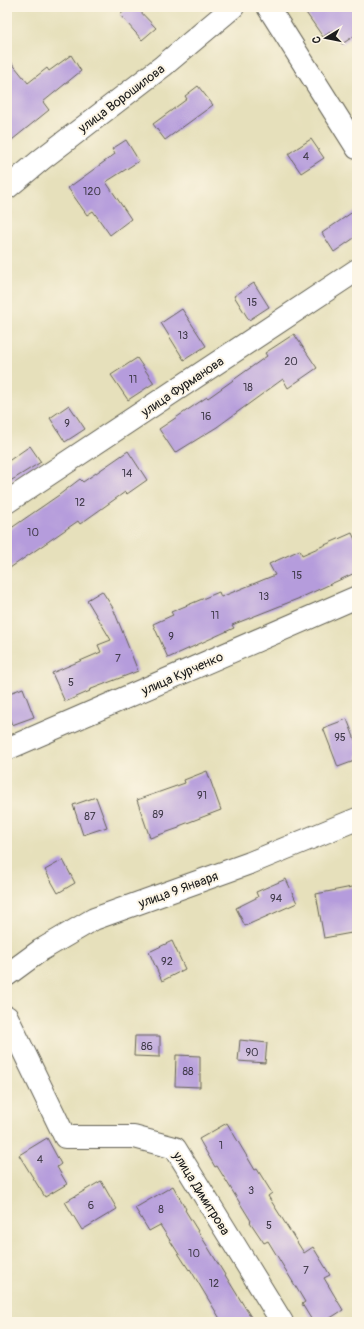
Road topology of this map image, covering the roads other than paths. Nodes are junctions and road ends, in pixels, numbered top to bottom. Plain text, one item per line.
1 (233, 7) edge
2 (268, 7) edge
3 (357, 148) edge
4 (7, 188) edge
5 (357, 270) edge
6 (7, 502) edge
7 (357, 597) edge
8 (7, 749) edge
9 (357, 819) edge
10 (7, 975) edge
11 (7, 1017) edge
12 (282, 1322) edge

1 - 4 street, улица Ворошилова
2 - 3 street
5 - 6 street, улица Фурманова
7 - 8 street, улица Курченко
9 - 10 street, улица 9 Января
11 - 12 street, улица Димитрова

